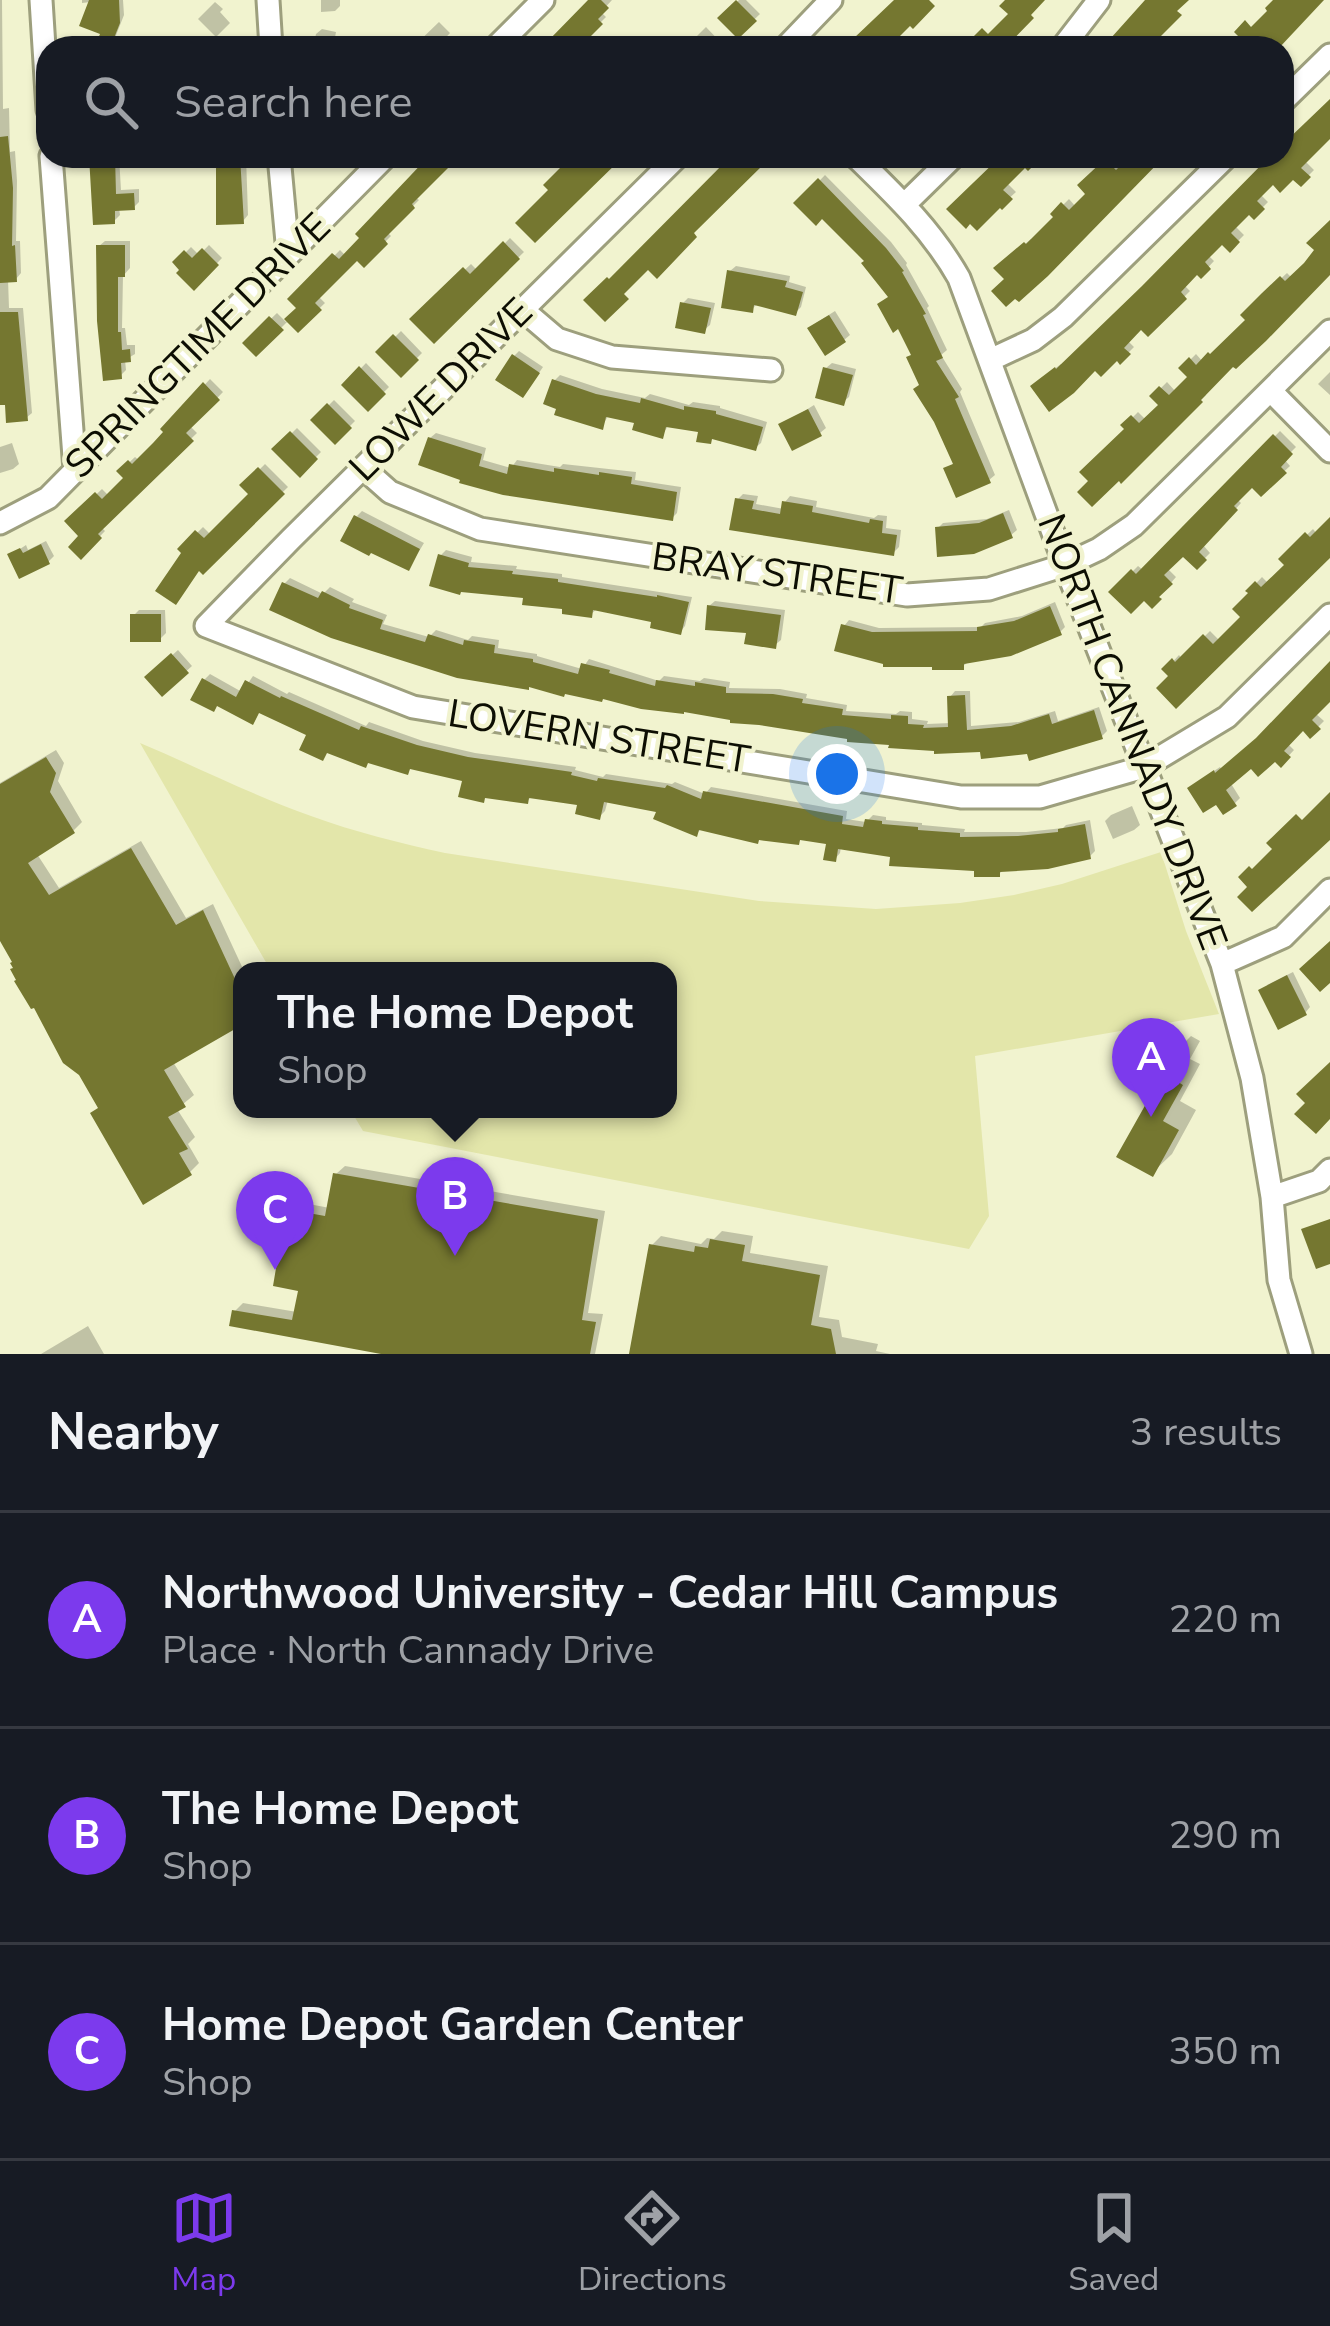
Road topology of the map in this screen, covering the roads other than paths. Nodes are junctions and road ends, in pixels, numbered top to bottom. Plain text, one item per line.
1 (41, 0) edge
2 (268, 0) edge
3 (543, 0) edge
4 (831, 0) edge
5 (1099, 0) edge
6 (43, 36) edge
7 (270, 36) edge
8 (507, 36) edge
9 (796, 36) edge
10 (1071, 36) edge
11 (1330, 55) edge
12 (1294, 90) edge
13 (52, 168) edge
14 (280, 168) edge
15 (374, 168) edge
16 (666, 168) edge
17 (868, 168) edge
18 (942, 168) edge
19 (1215, 168) edge
20 (905, 204) junction
21 (288, 253) junction
22 (523, 310) junction
23 (1330, 332) edge
24 (990, 360) junction
25 (771, 370) dead end
26 (1271, 391) junction
27 (1330, 451) edge
28 (363, 468) junction
29 (76, 470) junction
30 (0, 523) edge
31 (1065, 565) junction
32 (1330, 615) edge
33 (206, 626) joint
34 (1144, 767) junction
35 (1330, 890) edge
36 (1222, 964) junction
37 (1330, 1170) edge
38 (1272, 1197) junction
39 (1301, 1354) edge

1 - 6 street
2 - 7 street
3 - 8 street
4 - 9 street
5 - 10 street
11 - 12 street
13 - 29 street
14 - 21 street
15 - 21 street, SPRINGTIME DRIVE
16 - 22 street, LOWE DRIVE
17 - 20 street, NORTH CANNADY DRIVE
18 - 20 street
19 - 24 street
20 - 24 street, NORTH CANNADY DRIVE
21 - 29 street, SPRINGTIME DRIVE
22 - 25 street
22 - 28 street, LOWE DRIVE
23 - 26 street, BRAY STREET
24 - 31 street, NORTH CANNADY DRIVE
26 - 27 street
26 - 31 street, BRAY STREET
28 - 31 street, BRAY STREET
28 - 33 street, LOWE DRIVE
29 - 30 street, SPRINGTIME DRIVE
31 - 34 street, NORTH CANNADY DRIVE
32 - 34 street, LOVERN STREET
33 - 34 street, LOVERN STREET
34 - 36 street, NORTH CANNADY DRIVE
35 - 36 street
36 - 38 street, NORTH CANNADY DRIVE
37 - 38 street
38 - 39 street, NORTH CANNADY DRIVE

